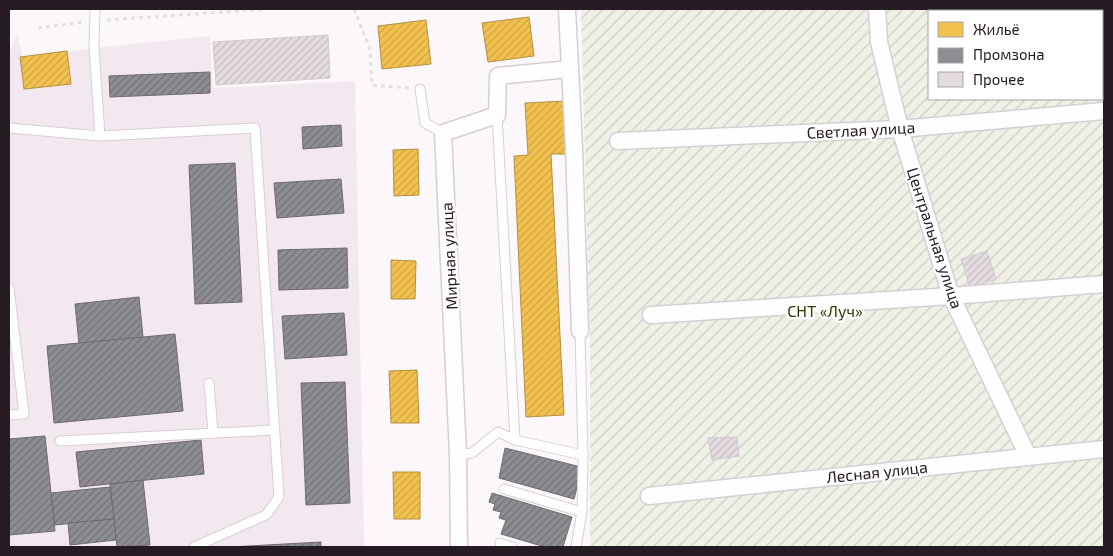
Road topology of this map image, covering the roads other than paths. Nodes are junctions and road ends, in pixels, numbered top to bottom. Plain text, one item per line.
1 (94, 9) edge
2 (567, 9) edge
3 (877, 9) edge
4 (569, 69) junction
5 (420, 89) road end
6 (1104, 111) edge
7 (497, 115) junction
8 (9, 128) edge
9 (900, 129) junction
10 (443, 133) junction
11 (100, 136) junction
12 (618, 141) dead end
13 (1104, 284) edge
14 (9, 288) edge
15 (951, 296) junction
16 (651, 315) dead end
17 (580, 331) joint
18 (209, 383) dead end
19 (9, 415) edge
20 (274, 430) junction
21 (213, 433) junction
22 (515, 440) junction
23 (60, 441) dead end
24 (1104, 449) edge
25 (458, 455) junction
26 (583, 455) junction
27 (1028, 456) junction
28 (504, 489) dead end
29 (649, 496) dead end
30 (582, 512) junction
31 (500, 544) dead end
32 (194, 547) edge
33 (459, 547) edge
34 (512, 547) edge
35 (576, 547) edge

1 - 11 lane
2 - 4 street
3 - 9 street, Центральная улица
4 - 7 street
4 - 17 street
5 - 10 lane
6 - 9 street, Светлая улица
7 - 10 street
7 - 22 lane
8 - 11 lane
9 - 12 street, Светлая улица
9 - 15 street, Центральная улица
10 - 25 street, Мирная улица
11 - 20 lane
13 - 15 street
14 - 19 lane
15 - 16 street
15 - 27 street, Центральная улица
17 - 26 lane
18 - 21 lane
20 - 21 lane
20 - 32 lane
21 - 23 lane
22 - 25 lane
22 - 26 lane
24 - 27 street, Лесная улица
25 - 33 street, Мирная улица
26 - 30 lane
27 - 29 street, Лесная улица
28 - 30 lane
30 - 35 lane
31 - 34 lane

